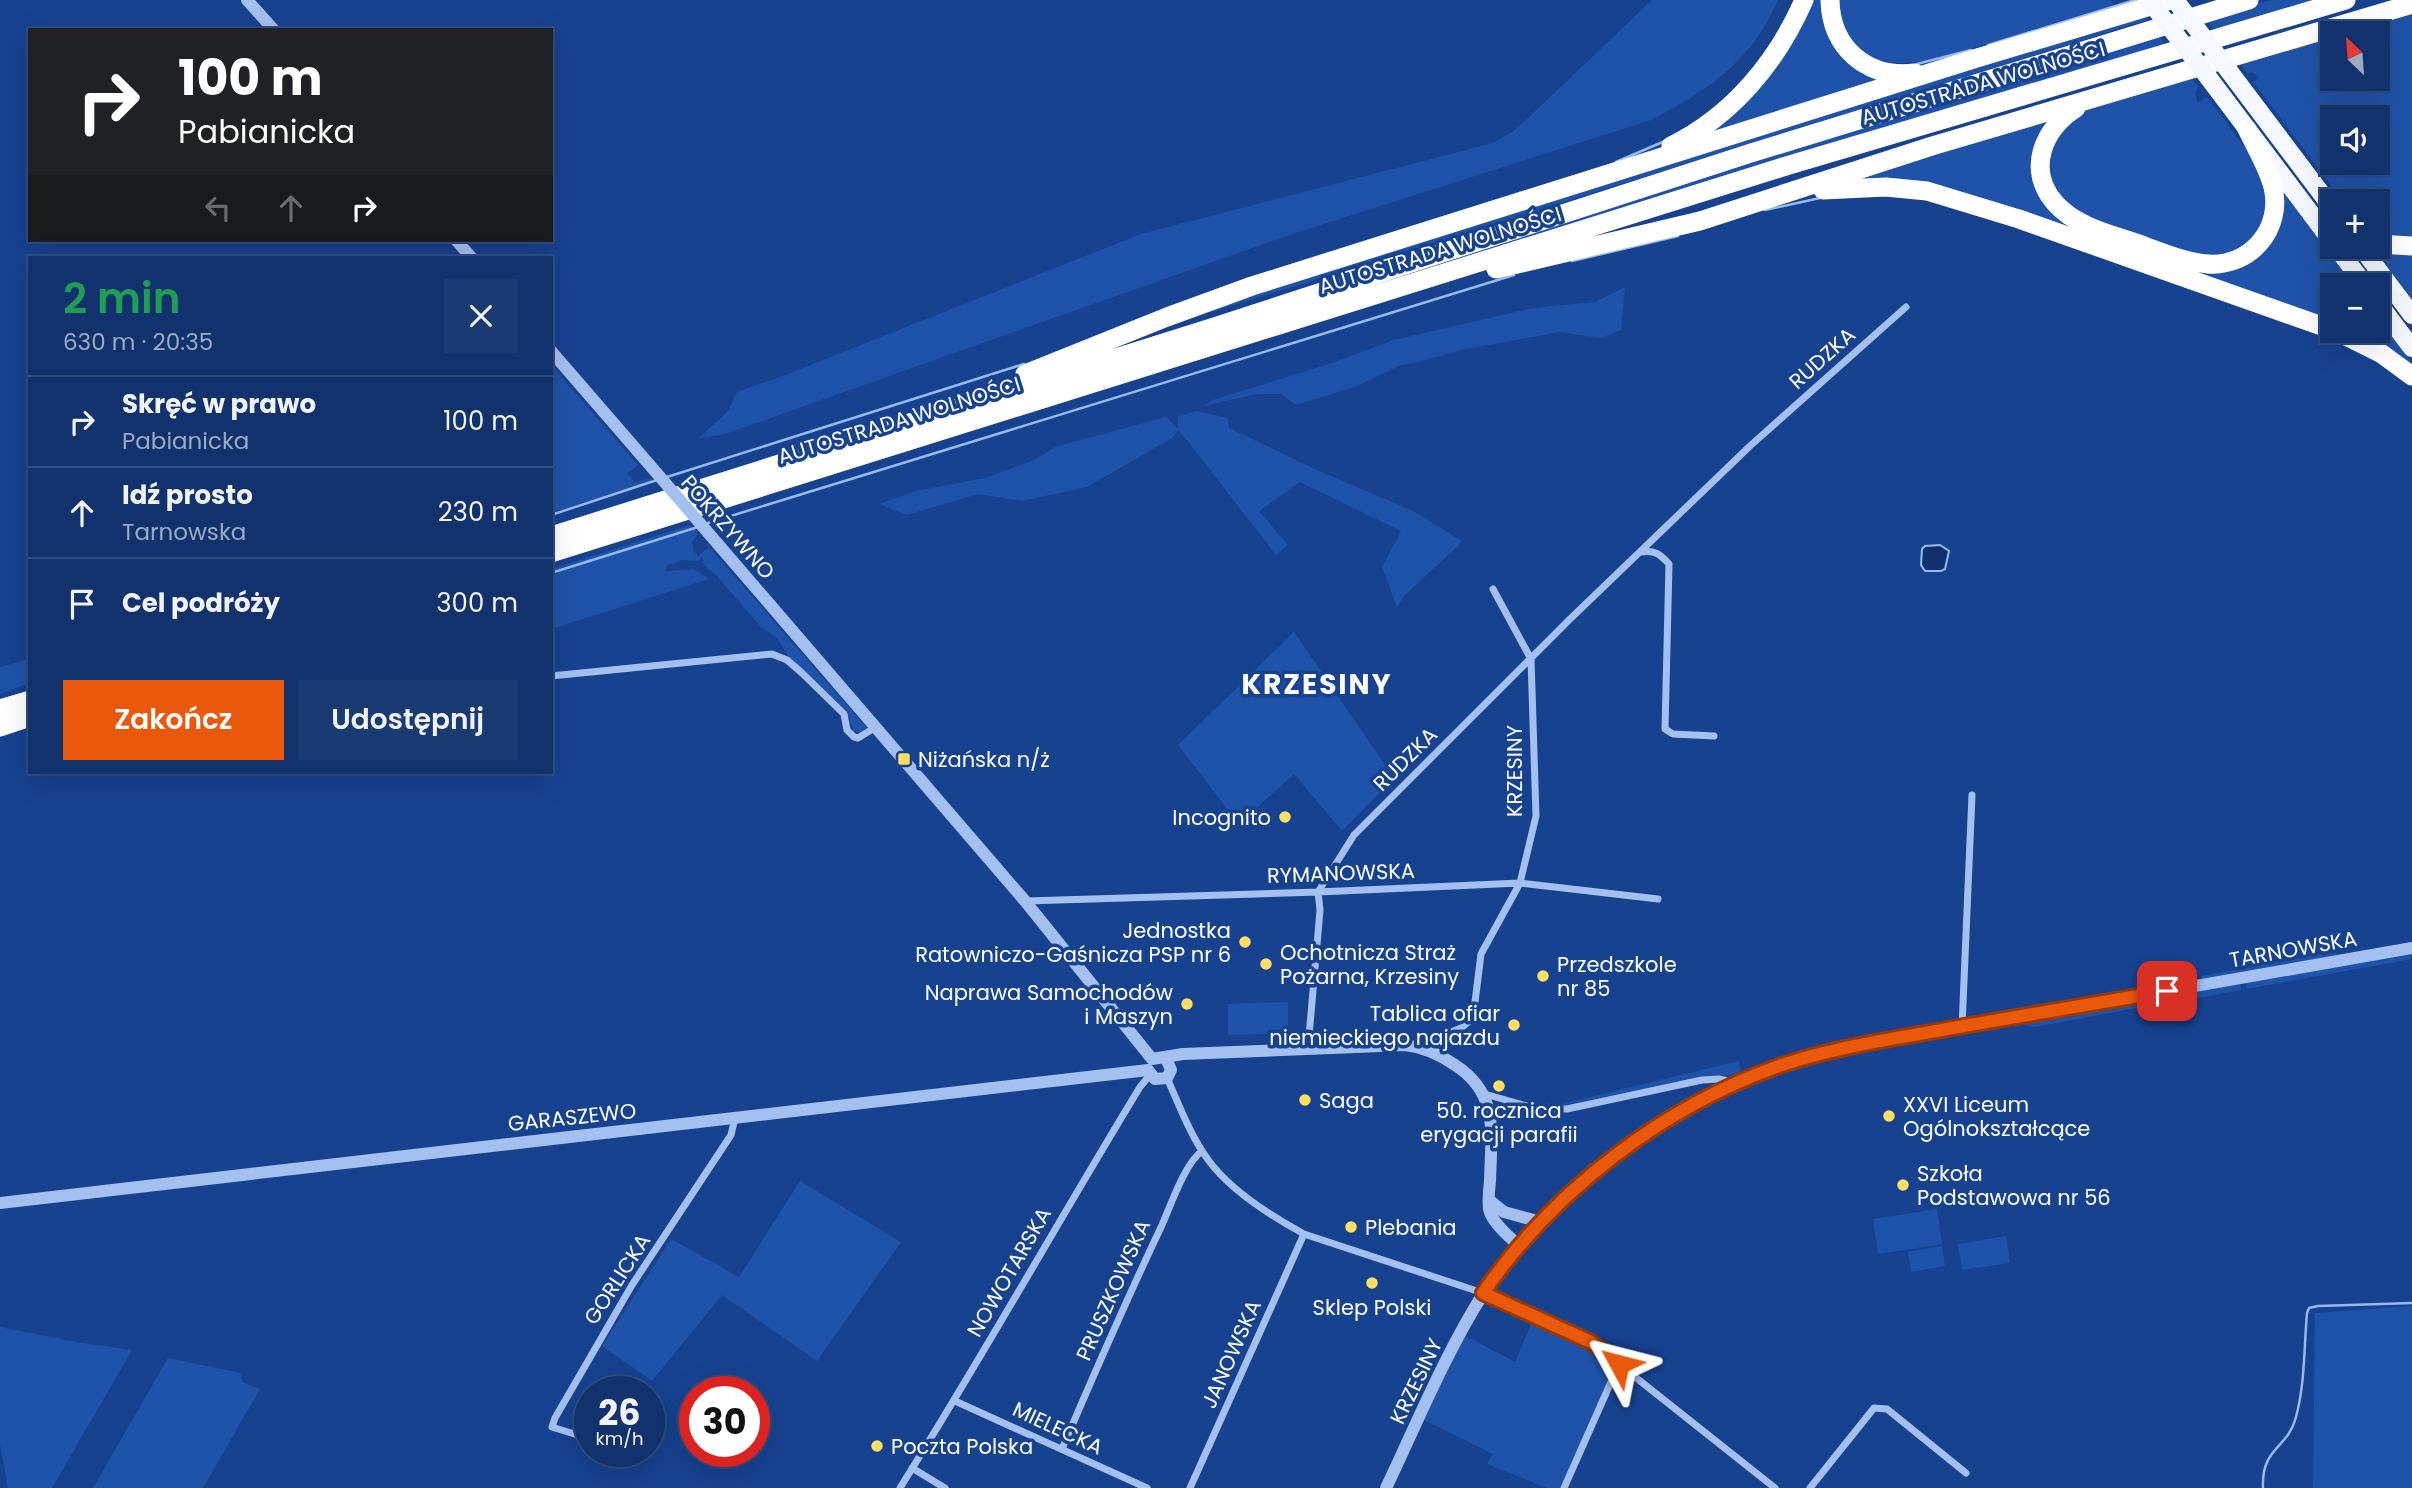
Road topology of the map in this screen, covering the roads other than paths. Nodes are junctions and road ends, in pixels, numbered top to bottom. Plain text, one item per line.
1 (247, 0) edge
2 (1804, 0) edge
3 (1830, 0) edge
4 (2149, 0) edge
5 (2173, 0) edge
6 (2249, 0) edge
7 (2346, 0) edge
8 (2412, 4) edge
9 (272, 28) edge
10 (1977, 58) junction
11 (2106, 94) junction
12 (2247, 129) junction
13 (1609, 174) junction
14 (2320, 192) edge
15 (1754, 204) junction
16 (2320, 226) edge
17 (458, 242) edge
18 (2390, 245) edge
19 (2412, 246) edge
20 (470, 256) edge
21 (2345, 259) edge
22 (2370, 259) edge
23 (2356, 273) edge
24 (1372, 295) junction
25 (1906, 306) dead end
26 (2412, 315) edge
27 (2390, 319) edge
28 (2320, 325) edge
29 (2360, 343) edge
30 (2412, 348) edge
31 (553, 353) edge
32 (2412, 376) edge
33 (930, 416) junction
34 (553, 535) edge
35 (1640, 552) junction
36 (553, 553) edge
37 (1493, 589) dead end
38 (1531, 659) junction
39 (553, 676) edge
40 (28, 701) edge
41 (0, 709) edge
42 (28, 719) edge
43 (0, 727) edge
44 (876, 727) junction
45 (1714, 736) dead end
46 (1972, 795) dead end
47 (1520, 883) junction
48 (1318, 892) junction
49 (1658, 900) dead end
50 (1025, 901) junction
51 (2412, 948) edge
52 (1962, 1027) junction
53 (1417, 1046) junction
54 (1308, 1048) junction
55 (1166, 1058) junction
56 (1150, 1068) junction
57 (1167, 1078) junction
58 (1738, 1083) junction
59 (1485, 1094) junction
60 (735, 1118) junction
61 (1202, 1151) junction
62 (1489, 1200) junction
63 (0, 1203) edge
64 (1541, 1222) junction
65 (1304, 1234) junction
66 (1519, 1247) junction
67 (1483, 1293) junction
68 (1619, 1364) junction
69 (579, 1376) edge
70 (574, 1385) edge
71 (955, 1401) junction
72 (574, 1434) edge
73 (1062, 1449) junction
74 (912, 1468) junction
75 (1966, 1473) dead end
76 (900, 1488) edge
77 (945, 1488) edge
78 (1147, 1488) edge
79 (1191, 1488) edge
80 (1386, 1488) edge
81 (1564, 1488) edge
82 (1774, 1488) edge
83 (1810, 1488) edge

1 - 9 street
2 - 13 highway
3 - 10 highway
4 - 12 highway, bridge
5 - 10 highway
5 - 14 highway, bridge
6 - 33 highway, AUTOSTRADA WOLNOŚCI
7 - 24 highway, AUTOSTRADA WOLNOŚCI
8 - 11 highway
10 - 13 highway
11 - 12 highway
11 - 15 highway
12 - 16 highway
13 - 33 highway
15 - 24 highway
15 - 28 highway
17 - 20 street
18 - 19 highway
21 - 23 highway
22 - 26 highway
24 - 36 highway, AUTOSTRADA WOLNOŚCI
25 - 35 street, RUDZKA
27 - 30 highway
29 - 32 highway
31 - 44 street, POKRZYWNO, bridge
33 - 34 highway, AUTOSTRADA WOLNOŚCI
35 - 38 street, RUDZKA
35 - 45 street
37 - 38 street
38 - 47 street, KRZESINY
38 - 48 street, RUDZKA
39 - 44 street
40 - 41 highway
42 - 43 highway
44 - 50 street, POKRZYWNO
46 - 52 street
47 - 48 street, RYMANOWSKA
47 - 49 street, RYMANOWSKA
47 - 53 street, KRZESINY
48 - 50 street, RYMANOWSKA
48 - 54 street
50 - 56 street, POKRZYWNO
51 - 52 street, TARNOWSKA
52 - 58 street, TARNOWSKA
53 - 54 street
53 - 59 street
54 - 55 street
55 - 56 street
55 - 57 street
56 - 57 street
56 - 60 street, GARASZEWO
56 - 71 street, NOWOTARSKA
57 - 61 street
58 - 59 street, TARNOWSKA
58 - 64 street, KRZESINY
59 - 62 street
60 - 63 street, GARASZEWO
60 - 69 street, GORLICKA
61 - 65 street
61 - 73 street, PRUSZKOWSKA
62 - 64 street
62 - 66 street
64 - 66 street, KRZESINY
65 - 67 street
65 - 79 street, JANOWSKA
66 - 67 street, KRZESINY
67 - 68 street
67 - 80 street, KRZESINY
68 - 81 street
68 - 82 street
70 - 72 street, GORLICKA
71 - 73 street, MIELECKA
71 - 74 street, NOWOTARSKA
73 - 78 street, MIELECKA
74 - 76 street, NOWOTARSKA
74 - 77 street
75 - 83 street

